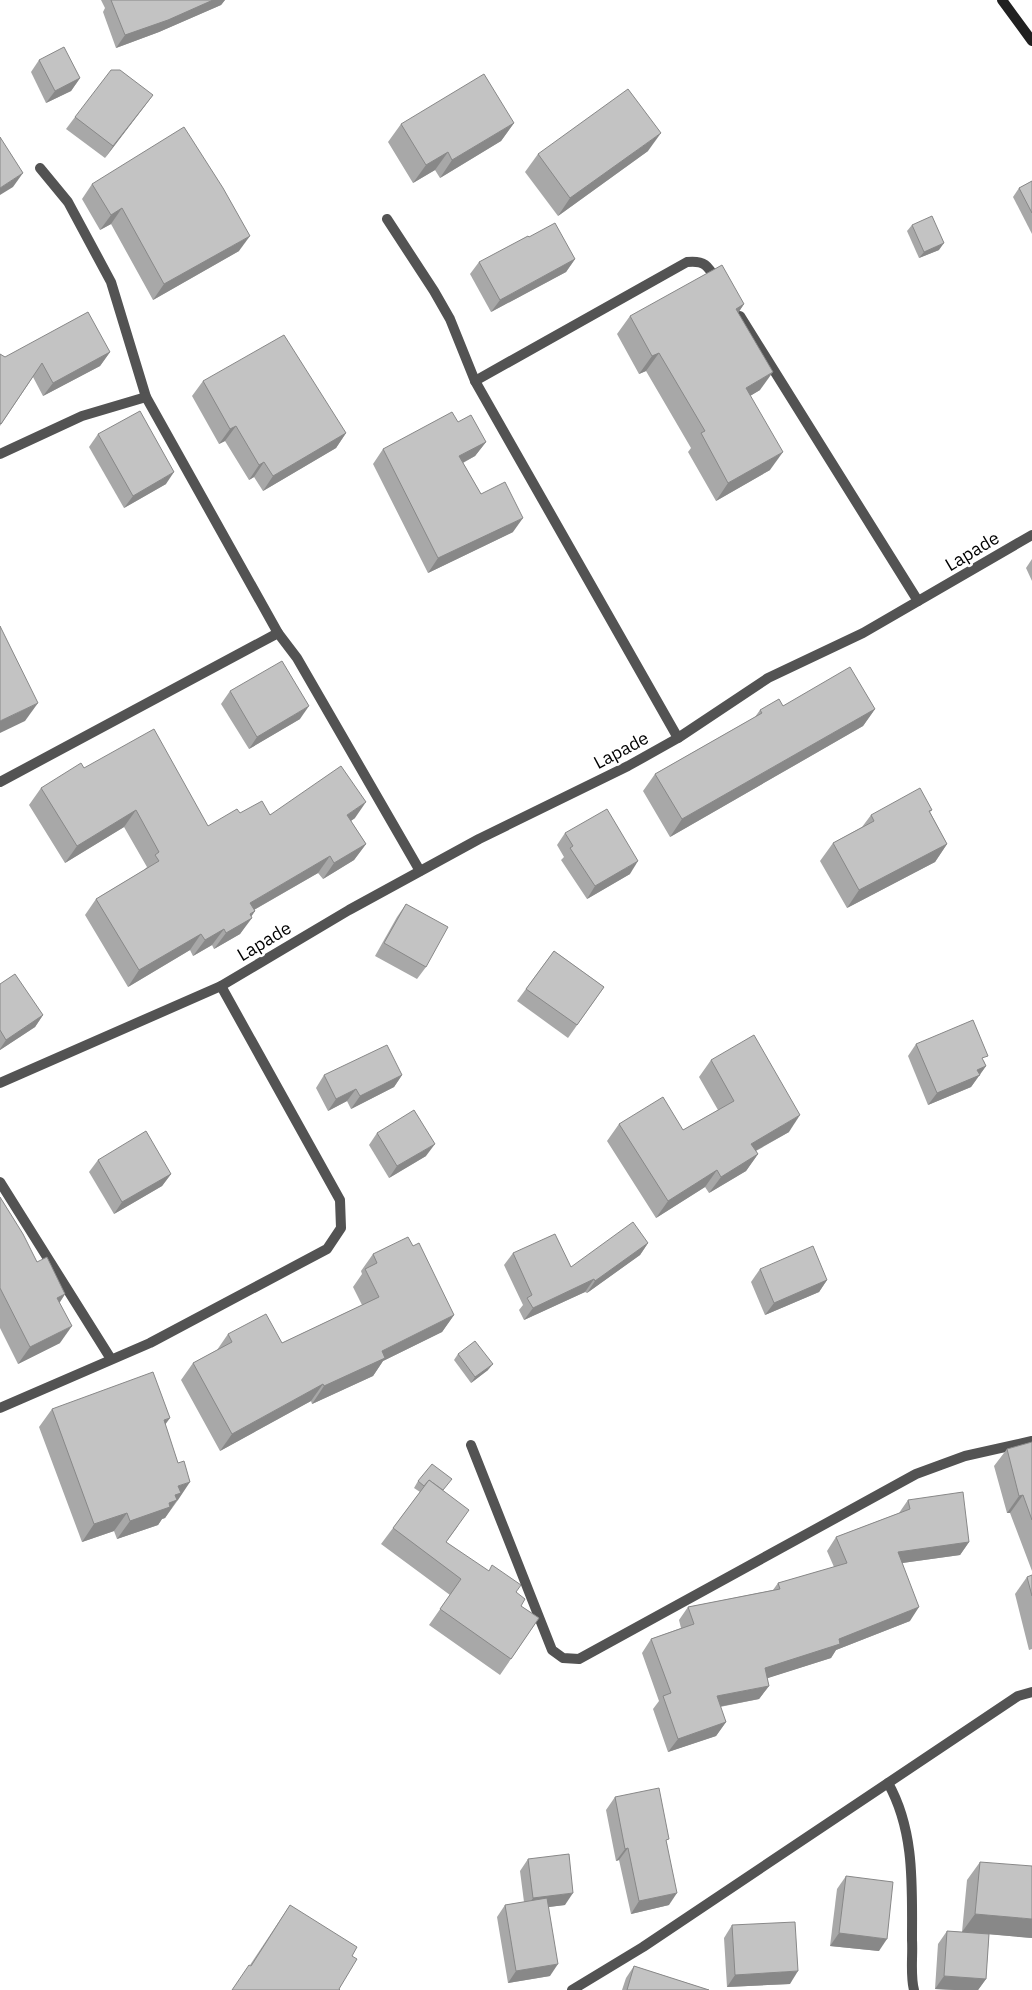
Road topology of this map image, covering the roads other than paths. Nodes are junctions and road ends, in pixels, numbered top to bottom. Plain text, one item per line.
1 (1002, 0) edge
2 (1032, 41) edge
3 (40, 168) dead end
4 (387, 219) dead end
5 (725, 292) edge
6 (735, 309) edge
7 (475, 381) junction
8 (146, 397) junction
9 (0, 454) edge
10 (1032, 535) edge
11 (918, 602) junction
12 (278, 633) junction
13 (678, 738) junction
14 (0, 782) edge
15 (420, 871) junction
16 (221, 986) junction
17 (0, 1083) edge
18 (0, 1182) edge
19 (111, 1359) junction
20 (0, 1408) edge
21 (1032, 1441) edge
22 (471, 1445) dead end
23 (1032, 1692) edge
24 (888, 1783) junction
25 (572, 1990) edge
26 (914, 1990) edge

1 - 2 main road
3 - 8 street
4 - 7 street
5 - 7 street
6 - 11 street
7 - 13 street
8 - 9 street
8 - 12 street
10 - 11 street, Lapade
11 - 13 street, Lapade
12 - 14 street
12 - 15 street
13 - 15 street, Lapade
15 - 16 street, Lapade
16 - 17 street, Lapade
16 - 19 street
18 - 19 street
19 - 20 street
21 - 22 street
23 - 24 street
24 - 25 street
24 - 26 street

